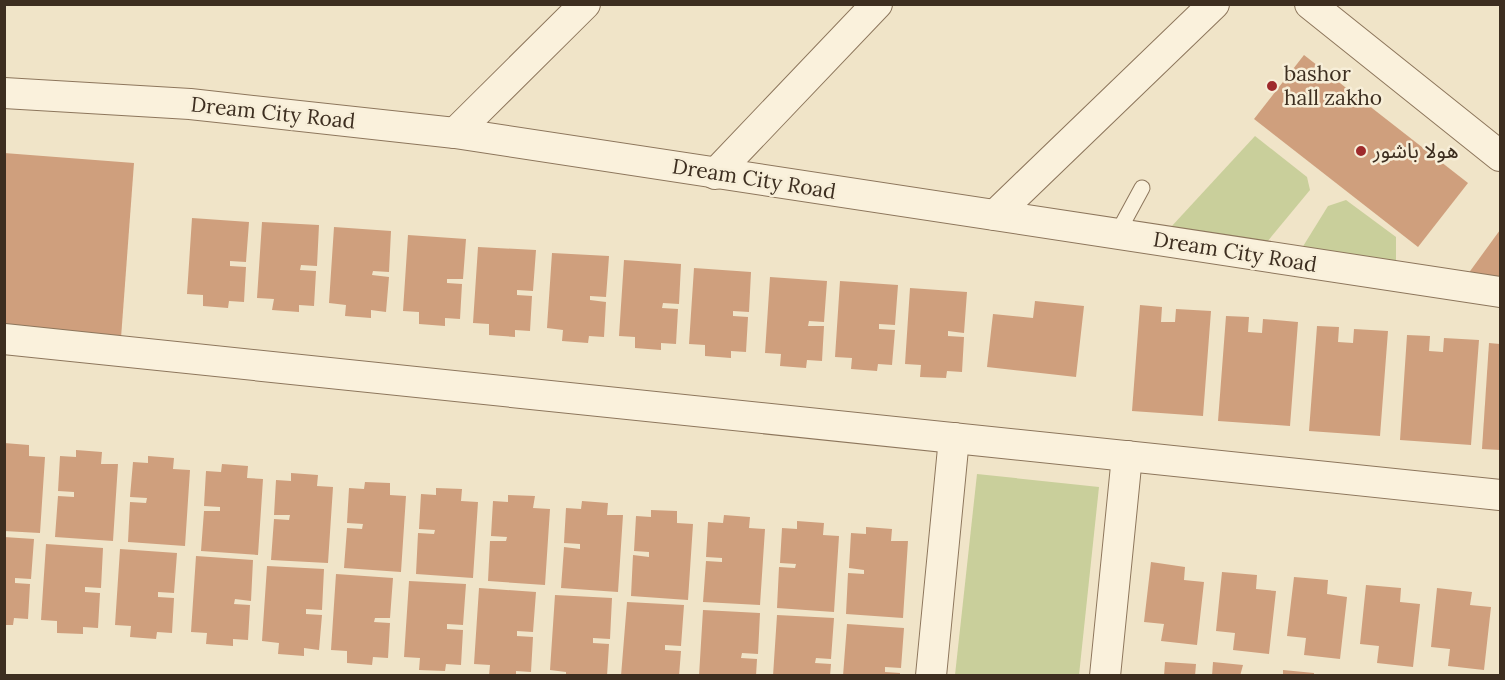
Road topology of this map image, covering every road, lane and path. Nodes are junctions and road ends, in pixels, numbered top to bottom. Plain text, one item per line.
1 (585, 4) edge
2 (877, 4) edge
3 (1214, 4) edge
4 (1310, 4) edge
5 (4, 93) edge
6 (455, 133) junction
7 (1500, 156) edge
8 (715, 174) junction
9 (1142, 189) dead end
10 (995, 215) junction
11 (1117, 234) junction
12 (1500, 292) edge
13 (4, 339) edge
14 (954, 438) junction
15 (1127, 456) junction
16 (1500, 495) edge
17 (931, 675) edge
18 (1105, 675) edge

1 - 6 street
2 - 8 street
3 - 10 street
4 - 7 street
5 - 6 street, Dream City Road
6 - 8 street, Dream City Road
8 - 10 street, Dream City Road
9 - 11 lane
10 - 11 street, Dream City Road
11 - 12 street, Dream City Road
13 - 14 street
14 - 15 street
14 - 17 street
15 - 16 street
15 - 18 street

